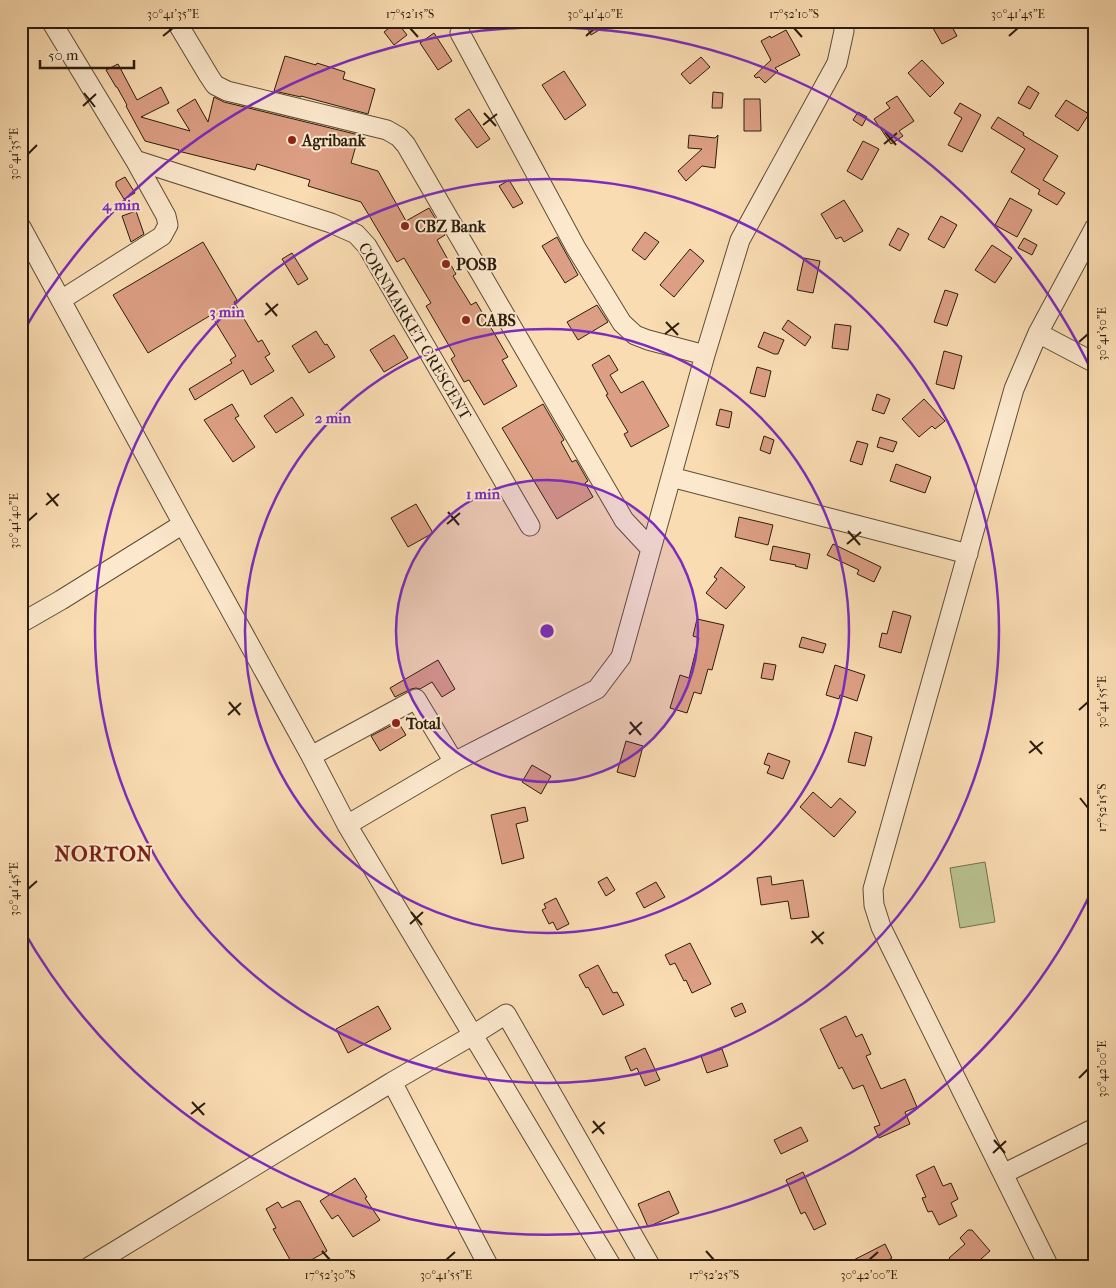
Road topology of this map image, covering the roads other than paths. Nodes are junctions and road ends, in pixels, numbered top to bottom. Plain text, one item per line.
1 (51, 21) edge
2 (176, 21) edge
3 (843, 21) edge
4 (460, 33) dead end
5 (135, 160) junction
6 (21, 227) edge
7 (1095, 227) edge
8 (61, 300) junction
9 (1038, 333) junction
10 (705, 355) junction
11 (1095, 363) edge
12 (671, 477) junction
13 (183, 524) junction
14 (530, 526) dead end
15 (651, 548) junction
16 (968, 554) junction
17 (21, 623) edge
18 (311, 756) junction
19 (454, 762) junction
20 (347, 825) junction
21 (473, 1035) junction
22 (392, 1082) junction
23 (1095, 1128) edge
24 (1003, 1174) junction
25 (89, 1267) edge
26 (489, 1267) edge
27 (612, 1267) edge
28 (651, 1267) edge
29 (1049, 1267) edge

1 - 5 street
2 - 15 street
3 - 10 street
4 - 10 street
5 - 8 street
5 - 14 street, CORNMARKET CRESCENT
6 - 8 street
7 - 9 street
8 - 13 street
9 - 11 street
9 - 16 street
10 - 12 street
12 - 15 street
12 - 16 street
13 - 17 street
13 - 18 street
15 - 19 street
16 - 24 street
18 - 19 street
18 - 20 street
19 - 20 street
20 - 21 street
21 - 22 street
21 - 27 street
21 - 28 street
22 - 25 street
22 - 26 street
23 - 24 street
24 - 29 street

